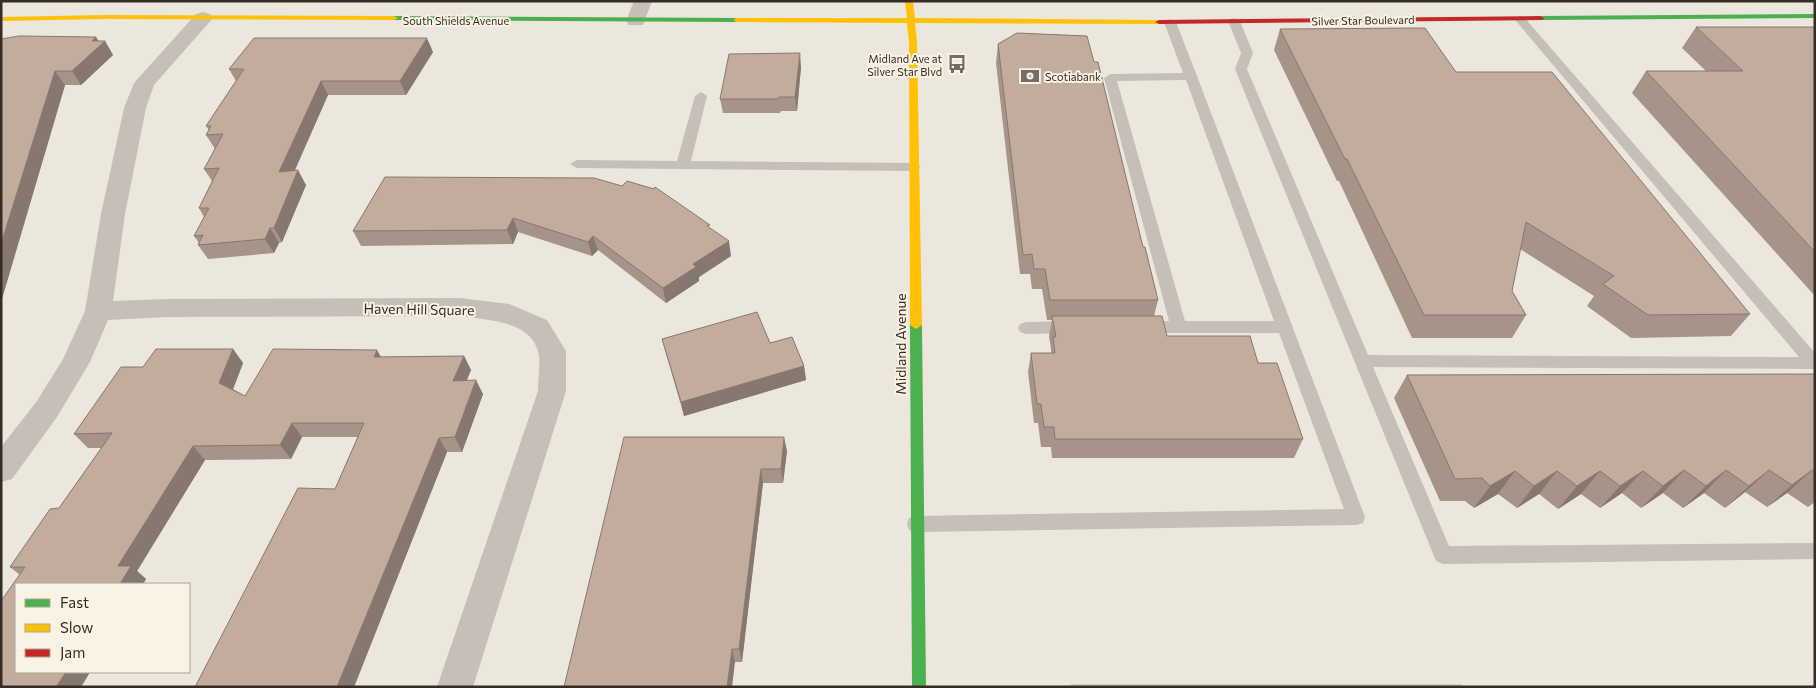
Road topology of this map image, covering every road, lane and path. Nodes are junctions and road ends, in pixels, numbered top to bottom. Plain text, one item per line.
1 (643, 1) edge
2 (908, 1) edge
3 (1815, 16) edge
4 (203, 18) junction
5 (1, 19) edge
6 (1520, 19) junction
7 (636, 21) junction
8 (910, 21) junction
9 (1234, 21) junction
10 (1170, 22) junction
11 (1191, 76) junction
12 (701, 96) dead end
13 (577, 164) dead end
14 (683, 165) junction
15 (914, 167) junction
16 (98, 311) junction
17 (1093, 327) edge
18 (1131, 327) edge
19 (1179, 327) junction
20 (1285, 327) junction
21 (1026, 328) dead end
22 (1363, 361) junction
23 (1814, 363) edge
24 (1, 470) edge
25 (916, 524) junction
26 (1815, 551) edge
27 (455, 687) edge
28 (920, 687) edge

1 - 7 street
2 - 8 street, Midland Avenue
3 - 6 street, Silver Star Boulevard
4 - 5 street, South Shields Avenue
4 - 7 street, South Shields Avenue
4 - 16 street
6 - 9 street, Silver Star Boulevard
6 - 23 lane
7 - 8 street, South Shields Avenue
8 - 10 street, Silver Star Boulevard
8 - 15 street, Midland Avenue
9 - 10 street, Silver Star Boulevard
9 - 22 lane
10 - 11 lane
11 - 19 lane
11 - 20 lane
12 - 14 lane
13 - 14 lane
14 - 15 lane
15 - 25 street, Midland Avenue
16 - 24 street
16 - 27 street, Haven Hill Square
17 - 21 lane
18 - 19 lane
19 - 20 lane
20 - 25 lane
22 - 23 lane
22 - 26 lane
25 - 28 street, Midland Avenue

